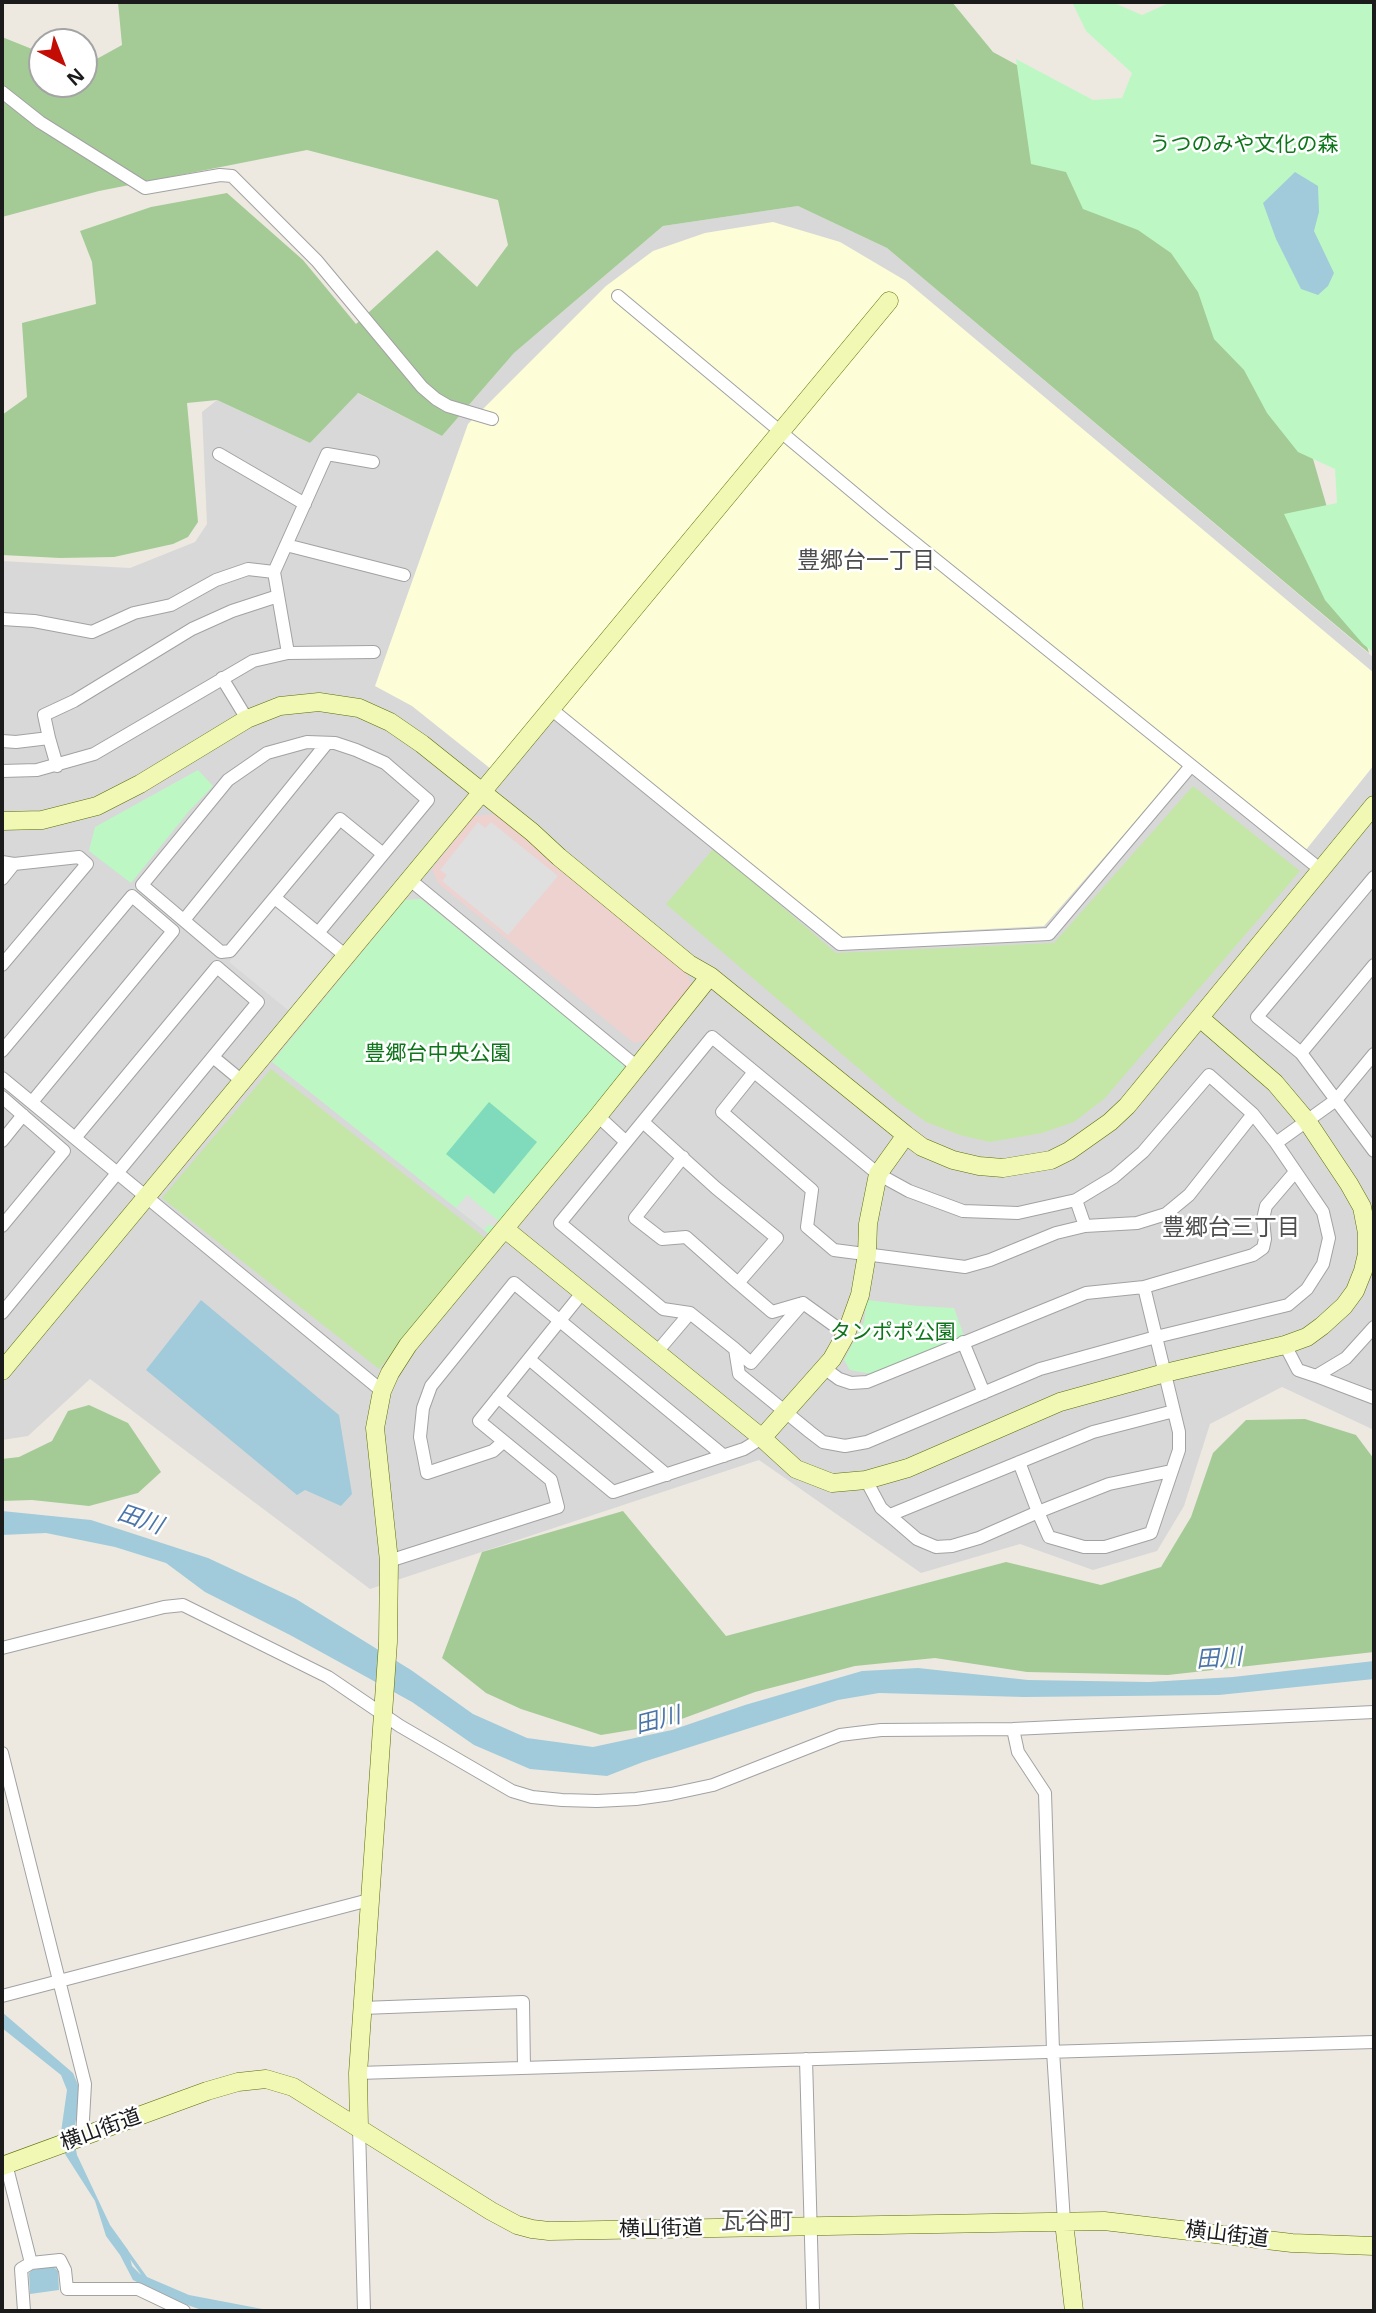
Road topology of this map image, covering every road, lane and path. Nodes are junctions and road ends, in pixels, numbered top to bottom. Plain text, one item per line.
1 (2, 92) edge
2 (618, 296) dead end
3 (889, 301) dead end
4 (492, 419) dead end
5 (780, 433) junction
6 (219, 454) dead end
7 (373, 461) dead end
8 (305, 504) junction
9 (286, 545) junction
10 (274, 572) junction
11 (404, 575) dead end
12 (278, 596) junction
13 (2, 619) edge
14 (374, 652) dead end
15 (288, 653) junction
16 (222, 678) junction
17 (551, 709) junction
18 (244, 715) junction
19 (49, 738) junction
20 (2, 741) edge
21 (327, 743) junction
22 (57, 766) junction
23 (1190, 766) junction
24 (2, 771) edge
25 (485, 788) junction
26 (1374, 805) edge
27 (2, 811) edge
28 (2, 821) edge
29 (383, 854) junction
30 (8, 863) edge
31 (1321, 870) junction
32 (2, 878) edge
33 (409, 879) junction
34 (1372, 884) edge
35 (275, 898) junction
36 (184, 920) junction
37 (318, 933) junction
38 (346, 956) junction
39 (2, 965) edge
40 (1374, 965) edge
41 (710, 976) junction
42 (1200, 1018) junction
43 (2, 1051) edge
44 (1301, 1053) junction
45 (1374, 1054) edge
46 (213, 1057) junction
47 (638, 1067) junction
48 (754, 1072) junction
49 (2, 1078) edge
50 (242, 1081) junction
51 (2, 1097) edge
52 (1336, 1100) junction
53 (32, 1102) junction
54 (1253, 1114) junction
55 (23, 1115) junction
56 (598, 1116) junction
57 (1307, 1121) junction
58 (643, 1122) junction
59 (906, 1135) junction
60 (75, 1138) junction
61 (2, 1140) edge
62 (626, 1142) junction
63 (1276, 1143) junction
64 (1374, 1151) edge
65 (683, 1157) junction
66 (1295, 1172) junction
67 (118, 1173) junction
68 (878, 1174) junction
69 (147, 1197) junction
70 (1076, 1200) junction
71 (2, 1226) edge
72 (1085, 1226) junction
73 (505, 1229) junction
74 (867, 1254) junction
75 (738, 1283) junction
76 (1144, 1287) junction
77 (582, 1293) junction
78 (803, 1303) junction
79 (2, 1313) edge
80 (690, 1313) junction
81 (560, 1320) junction
82 (1374, 1326) edge
83 (846, 1334) junction
84 (1156, 1337) junction
85 (962, 1342) junction
86 (1285, 1345) junction
87 (735, 1349) junction
88 (656, 1353) junction
89 (529, 1359) junction
90 (824, 1368) junction
91 (2, 1371) edge
92 (1165, 1373) junction
93 (1316, 1376) junction
94 (382, 1391) junction
95 (984, 1393) junction
96 (498, 1397) junction
97 (1374, 1398) edge
98 (1174, 1411) junction
99 (786, 1413) junction
100 (762, 1438) junction
101 (503, 1441) junction
102 (723, 1456) junction
103 (1019, 1462) junction
104 (1171, 1471) junction
105 (667, 1475) junction
106 (866, 1480) junction
107 (1038, 1513) junction
108 (890, 1515) junction
109 (389, 1561) junction
110 (2, 1648) edge
111 (383, 1712) junction
112 (1374, 1712) edge
113 (1013, 1729) junction
114 (2, 1753) edge
115 (369, 1900) junction
116 (60, 1981) junction
117 (2, 1996) edge
118 (362, 2008) junction
119 (1374, 2042) edge
120 (1053, 2051) junction
121 (806, 2059) junction
122 (524, 2068) junction
123 (358, 2073) junction
124 (359, 2128) junction
125 (82, 2137) junction
126 (4, 2165) edge
127 (1064, 2221) junction
128 (812, 2226) junction
129 (1374, 2246) edge
130 (31, 2263) junction
131 (24, 2311) edge
132 (184, 2311) edge
133 (364, 2311) edge
134 (813, 2311) edge
135 (1074, 2311) edge

1 - 4 street
2 - 5 street
3 - 5 street
5 - 17 street
5 - 23 street
6 - 8 street
7 - 8 street
8 - 9 street
9 - 10 street
9 - 11 street
10 - 12 street
10 - 13 street
12 - 15 street
12 - 19 street
14 - 15 street
15 - 16 street
16 - 18 street
16 - 22 street
17 - 23 street
17 - 25 street
18 - 25 street
18 - 27 street
18 - 28 street
19 - 20 street
19 - 22 street
21 - 29 street
21 - 36 street
21 - 36 street
22 - 24 street
23 - 31 street
25 - 33 street
25 - 41 street
26 - 31 street
29 - 35 street
29 - 37 street
30 - 32 street
30 - 39 street
31 - 42 street
33 - 38 street
33 - 47 street
34 - 44 street
35 - 36 street
35 - 37 street
37 - 38 street
38 - 50 street
40 - 44 street
41 - 47 street
41 - 59 street
42 - 57 street
42 - 59 street
43 - 53 street
44 - 52 street
45 - 52 street
46 - 50 street
46 - 60 street
46 - 67 street
47 - 56 street
48 - 58 street
48 - 68 street
48 - 74 street
49 - 53 street
50 - 69 street
51 - 55 street
52 - 57 street
52 - 64 street
53 - 60 street
54 - 63 street
54 - 70 street
54 - 72 street
55 - 61 street
55 - 71 street
56 - 62 street
56 - 73 street
57 - 63 street
57 - 86 street
58 - 62 street
58 - 65 street
59 - 68 street
60 - 67 street
62 - 80 street
63 - 66 street
65 - 75 street
65 - 75 street
66 - 76 street
66 - 84 street
67 - 69 street
67 - 79 street
68 - 70 street
68 - 74 street
69 - 91 street
69 - 94 street
70 - 72 street
72 - 74 street
73 - 77 street
73 - 94 street
74 - 83 street
75 - 78 street
76 - 84 street
76 - 85 street
77 - 81 street
77 - 88 street
78 - 83 street
78 - 87 street
80 - 87 street
80 - 88 street
81 - 89 street
81 - 101 street
81 - 102 street
82 - 93 street
83 - 90 street
84 - 92 street
84 - 95 street
85 - 90 street
85 - 95 street
86 - 92 street
86 - 93 street
87 - 99 street
88 - 100 street
89 - 96 street
89 - 105 street
90 - 99 street
92 - 98 street
92 - 106 street
93 - 97 street
94 - 109 street
95 - 99 street
96 - 101 street
96 - 105 street
98 - 103 street
98 - 104 street
99 - 100 street
100 - 102 street
100 - 106 street
101 - 109 street
102 - 105 street
103 - 107 street
103 - 108 street
104 - 107 street
104 - 107 street
106 - 108 street
107 - 108 street
109 - 111 street
110 - 111 street
111 - 113 street
111 - 115 street
112 - 113 street
113 - 120 street
114 - 116 street
115 - 116 street
115 - 118 street
116 - 117 street
116 - 125 street
118 - 122 street
118 - 123 street
119 - 120 street
120 - 121 street
120 - 127 street
121 - 122 street
121 - 128 street
122 - 123 street
123 - 124 street
124 - 125 street, 横山街道
124 - 128 street, 横山街道
124 - 133 street
125 - 126 street, 横山街道
126 - 130 street
127 - 128 street, 横山街道
127 - 129 street, 横山街道
127 - 135 street
128 - 134 street
130 - 131 street
130 - 132 street

